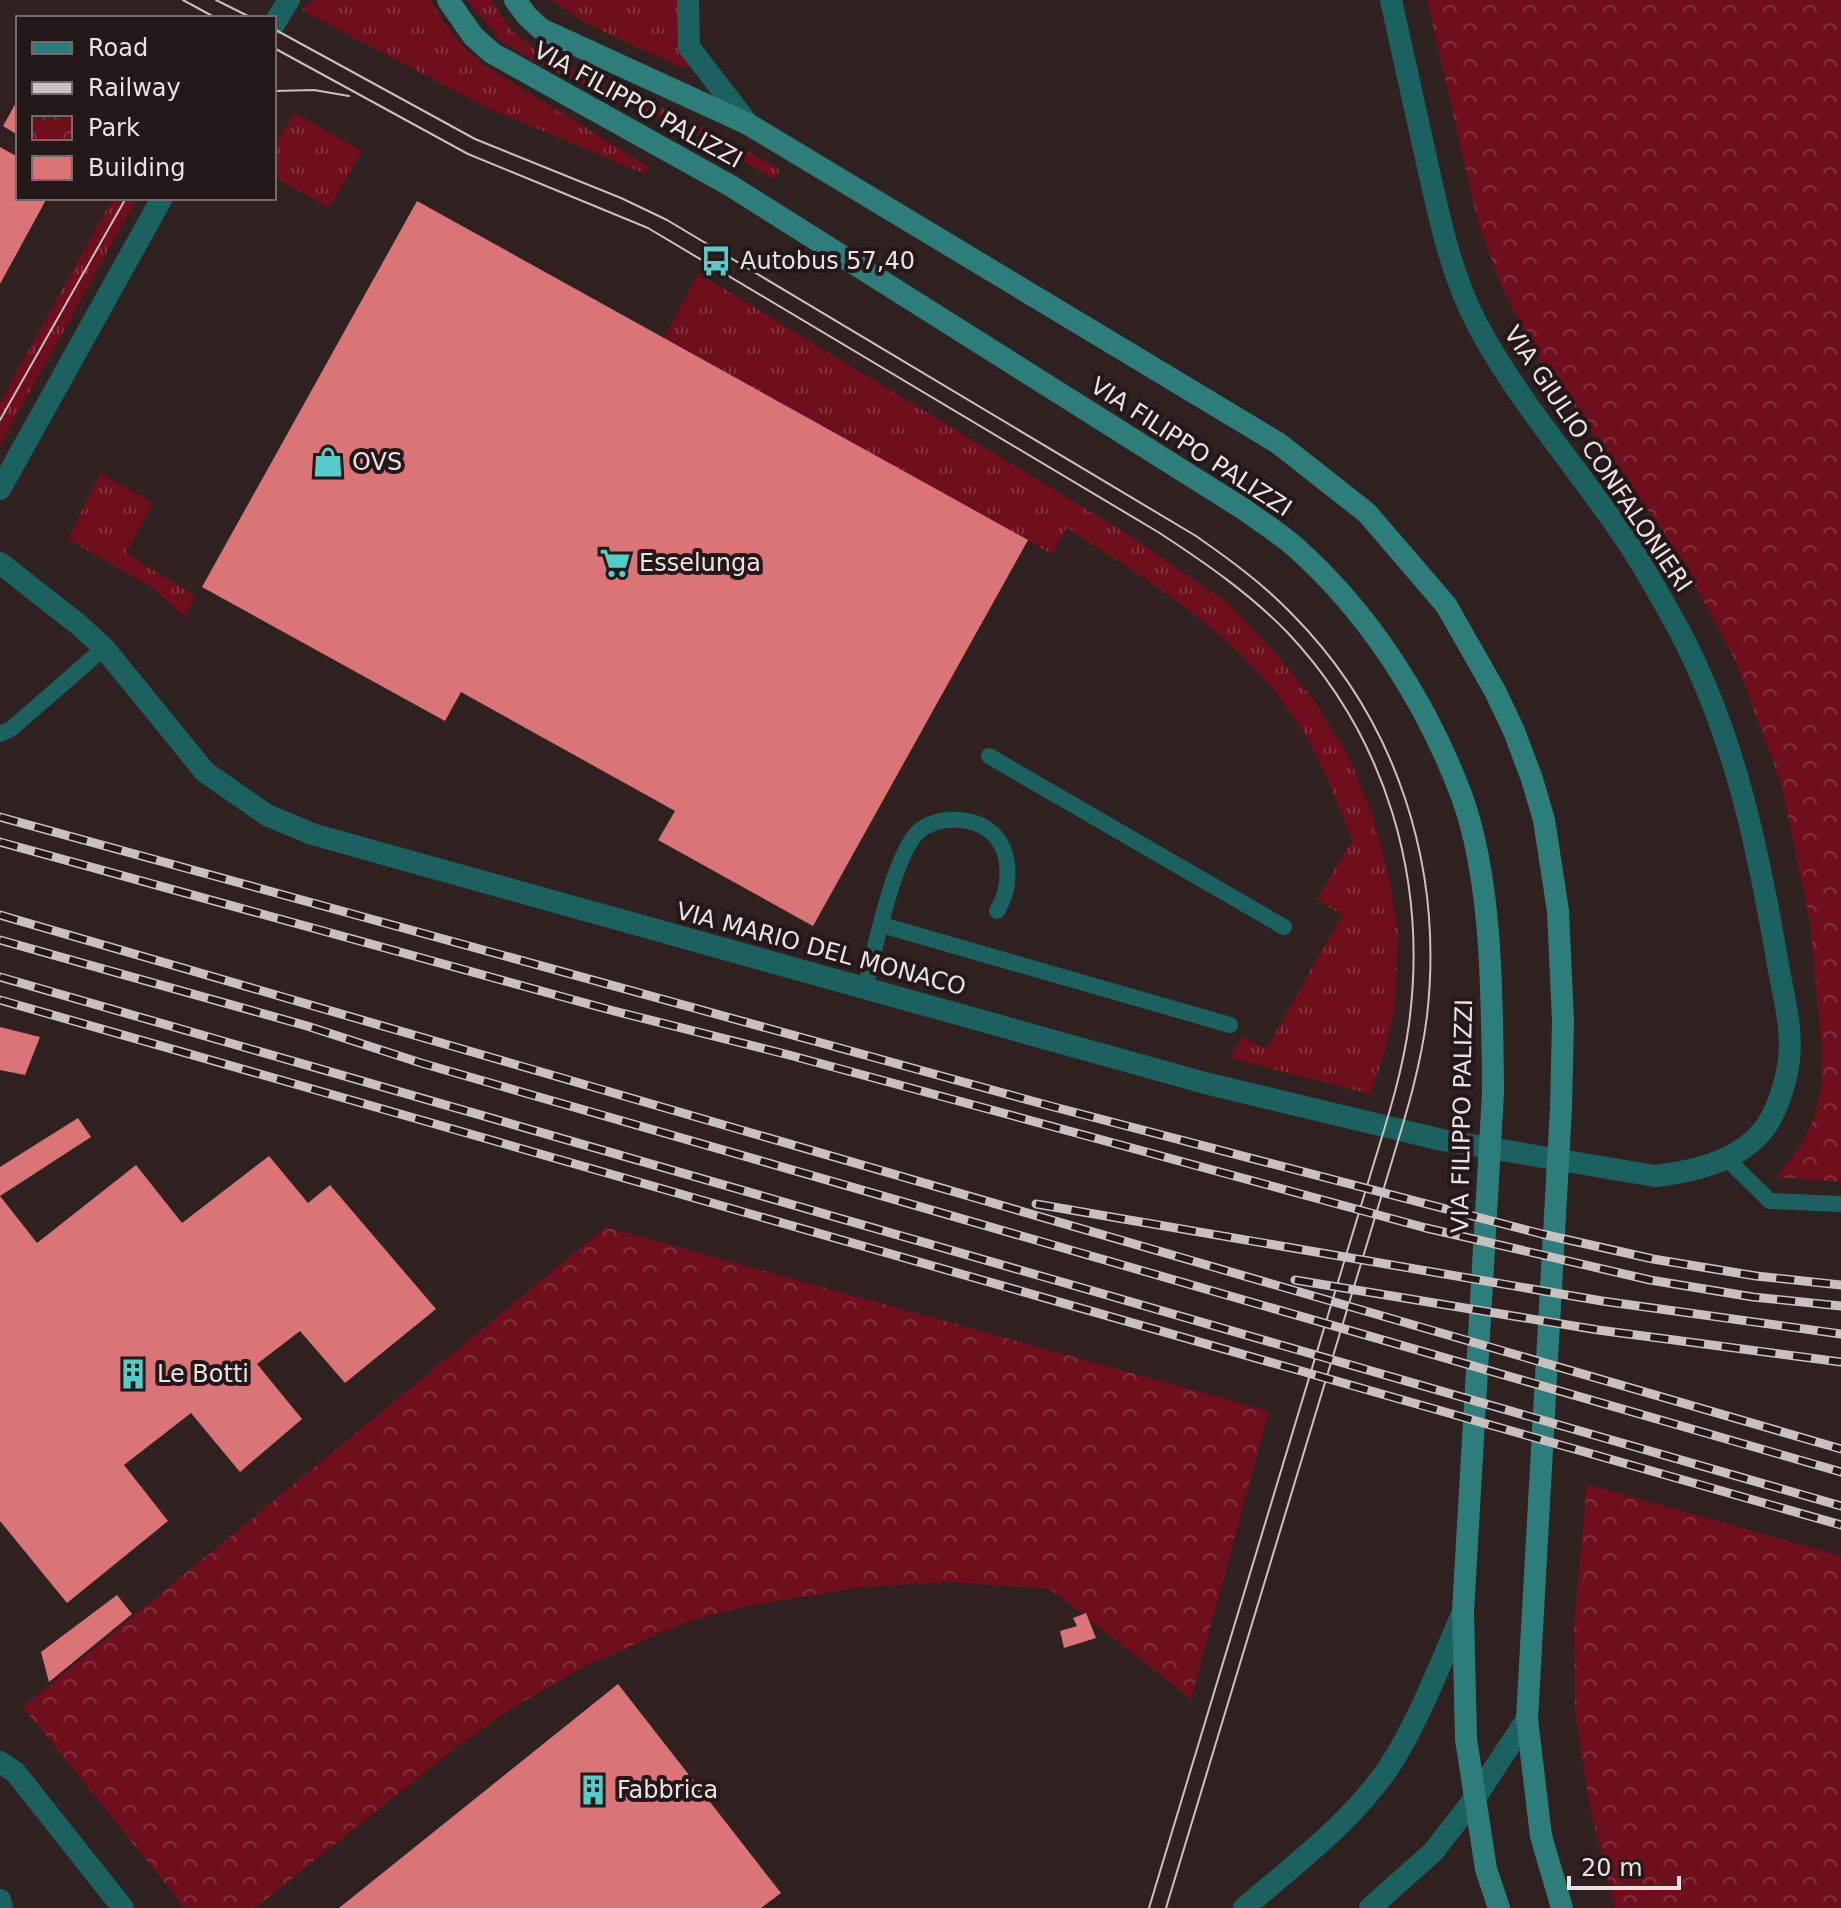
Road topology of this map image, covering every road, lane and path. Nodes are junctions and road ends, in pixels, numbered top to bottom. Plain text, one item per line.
1 (448, 0) edge
2 (515, 0) edge
3 (688, 0) edge
4 (1391, 0) edge
5 (288, 1) edge
6 (276, 21) edge
7 (748, 124) junction
8 (161, 200) edge
9 (0, 489) edge
10 (0, 563) edge
11 (104, 648) junction
12 (0, 734) edge
13 (989, 756) dead end
14 (997, 911) dead end
15 (882, 925) junction
16 (1284, 927) dead end
17 (865, 989) junction
18 (1230, 1025) dead end
19 (1727, 1159) junction
20 (1841, 1204) edge
21 (1463, 1612) junction
22 (1527, 1719) junction
23 (0, 1762) edge
24 (1475, 1798) junction
25 (0, 1900) edge
26 (2, 1908) edge
27 (123, 1908) edge
28 (1244, 1908) edge
29 (1370, 1908) edge
30 (1499, 1908) edge
31 (1562, 1908) edge

1 - 21 main road, VIA FILIPPO PALIZZI
2 - 7 main road, VIA FILIPPO PALIZZI
3 - 7 street
4 - 19 street, VIA GIULIO CONFALONIERI
5 - 6 street
7 - 22 main road, VIA FILIPPO PALIZZI
8 - 9 street
10 - 11 street, VIA MARIO DEL MONACO
11 - 12 lane
11 - 17 street, VIA MARIO DEL MONACO
13 - 16 lane
14 - 15 lane
15 - 17 lane
15 - 18 lane
17 - 19 street, VIA MARIO DEL MONACO
19 - 20 lane
21 - 24 main road
21 - 28 street, VIA FILIPPO PALIZZI
22 - 24 street
22 - 31 main road, VIA FILIPPO PALIZZI
23 - 27 street
24 - 29 street
24 - 30 main road
25 - 26 street

